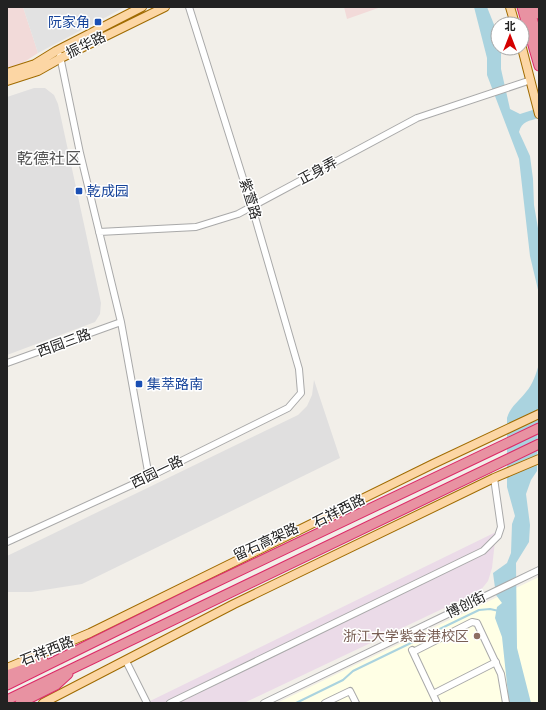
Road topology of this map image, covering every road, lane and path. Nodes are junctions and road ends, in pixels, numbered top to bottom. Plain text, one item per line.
1 (142, 7) edge
2 (165, 7) edge
3 (189, 7) edge
4 (522, 7) edge
5 (529, 7) edge
6 (537, 7) edge
7 (539, 14) edge
8 (539, 43) edge
9 (58, 54) junction
10 (524, 56) edge
11 (539, 66) edge
12 (7, 73) edge
13 (530, 80) junction
14 (7, 81) edge
15 (539, 114) edge
16 (252, 207) junction
17 (99, 232) junction
18 (121, 322) junction
19 (7, 363) edge
20 (301, 393) joint
21 (539, 414) edge
22 (539, 428) edge
23 (539, 444) edge
24 (539, 459) edge
25 (149, 477) junction
26 (494, 478) junction
27 (7, 542) edge
28 (539, 570) edge
29 (76, 652) junction
30 (126, 661) junction
31 (496, 662) junction
32 (76, 667) junction
33 (7, 668) edge
34 (7, 675) edge
35 (7, 685) edge
36 (433, 694) junction
37 (7, 700) edge
38 (20, 703) edge
39 (43, 703) edge
40 (147, 703) edge
41 (170, 703) edge
42 (264, 703) edge
43 (325, 703) edge
44 (356, 703) edge
45 (437, 703) edge
46 (506, 703) edge

1 - 9 main road, 振华路
2 - 9 main road, 振华路
3 - 16 street, 紫萱路
4 - 11 highway
5 - 8 highway
6 - 7 highway
9 - 12 main road, 振华路
9 - 14 main road, 振华路
9 - 17 street
10 - 13 main road
13 - 15 main road
13 - 16 street, 正身弄
16 - 17 street, 正身弄
16 - 20 street, 紫萱路
17 - 18 street
18 - 19 street, 西园三路
18 - 25 street
20 - 25 street, 西园一路
21 - 33 main road, 石祥西路
22 - 29 highway, 留石高架路
23 - 32 highway
24 - 26 main road
25 - 27 street, 西园一路
26 - 30 main road
26 - 41 street
28 - 42 street, 博创街
29 - 34 highway
29 - 35 highway, 留石高架路
30 - 39 main road
30 - 40 street
31 - 36 street
31 - 36 street
31 - 46 street
32 - 37 highway
32 - 38 highway
36 - 45 street
43 - 44 street

